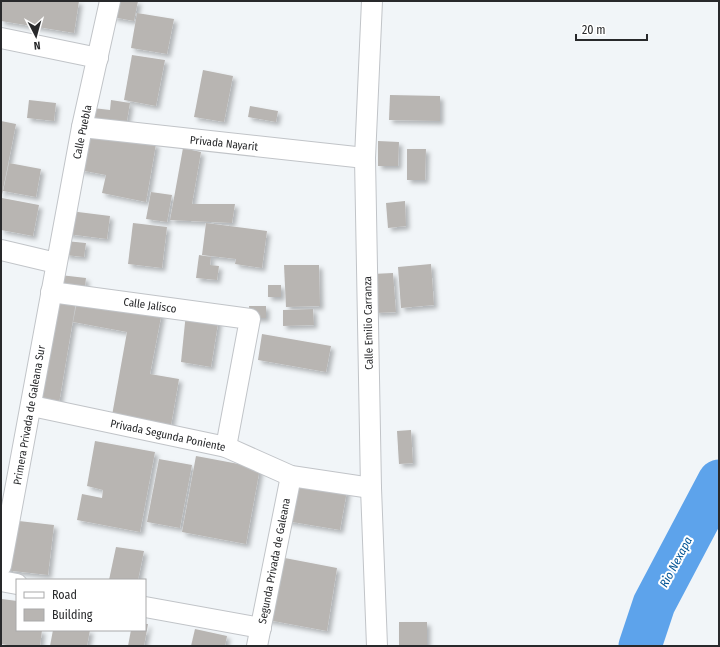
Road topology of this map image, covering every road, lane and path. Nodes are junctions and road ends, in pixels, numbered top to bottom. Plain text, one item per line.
1 (110, 1) edge
2 (372, 1) edge
3 (1, 38) edge
4 (98, 58) junction
5 (82, 127) junction
6 (365, 158) junction
7 (1, 250) edge
8 (56, 263) junction
9 (51, 292) junction
10 (32, 406) junction
11 (226, 447) junction
12 (290, 476) junction
13 (371, 488) junction
14 (1, 566) edge
15 (1, 581) edge
16 (16, 584) edge
17 (146, 607) edge
18 (259, 637) edge
19 (378, 646) edge

1 - 4 street, Calle Puebla
2 - 6 street, Calle Emilio Carranza
3 - 4 street
4 - 5 street, Calle Puebla
5 - 6 street, Privada Nayarit
5 - 8 street, Calle Puebla
6 - 13 street, Calle Emilio Carranza
7 - 8 street
8 - 9 street, Primera Privada de Galeana Sur
9 - 10 street, Primera Privada de Galeana Sur
9 - 11 street, Calle Jalisco
10 - 11 street, Privada Segunda Poniente
10 - 14 street, Primera Privada de Galeana Sur
11 - 12 street, Privada Segunda Poniente
12 - 13 street, Privada Segunda Poniente
12 - 18 street, Segunda Privada de Galeana
13 - 19 street, Calle Emilio Carranza
15 - 16 street
17 - 18 street

